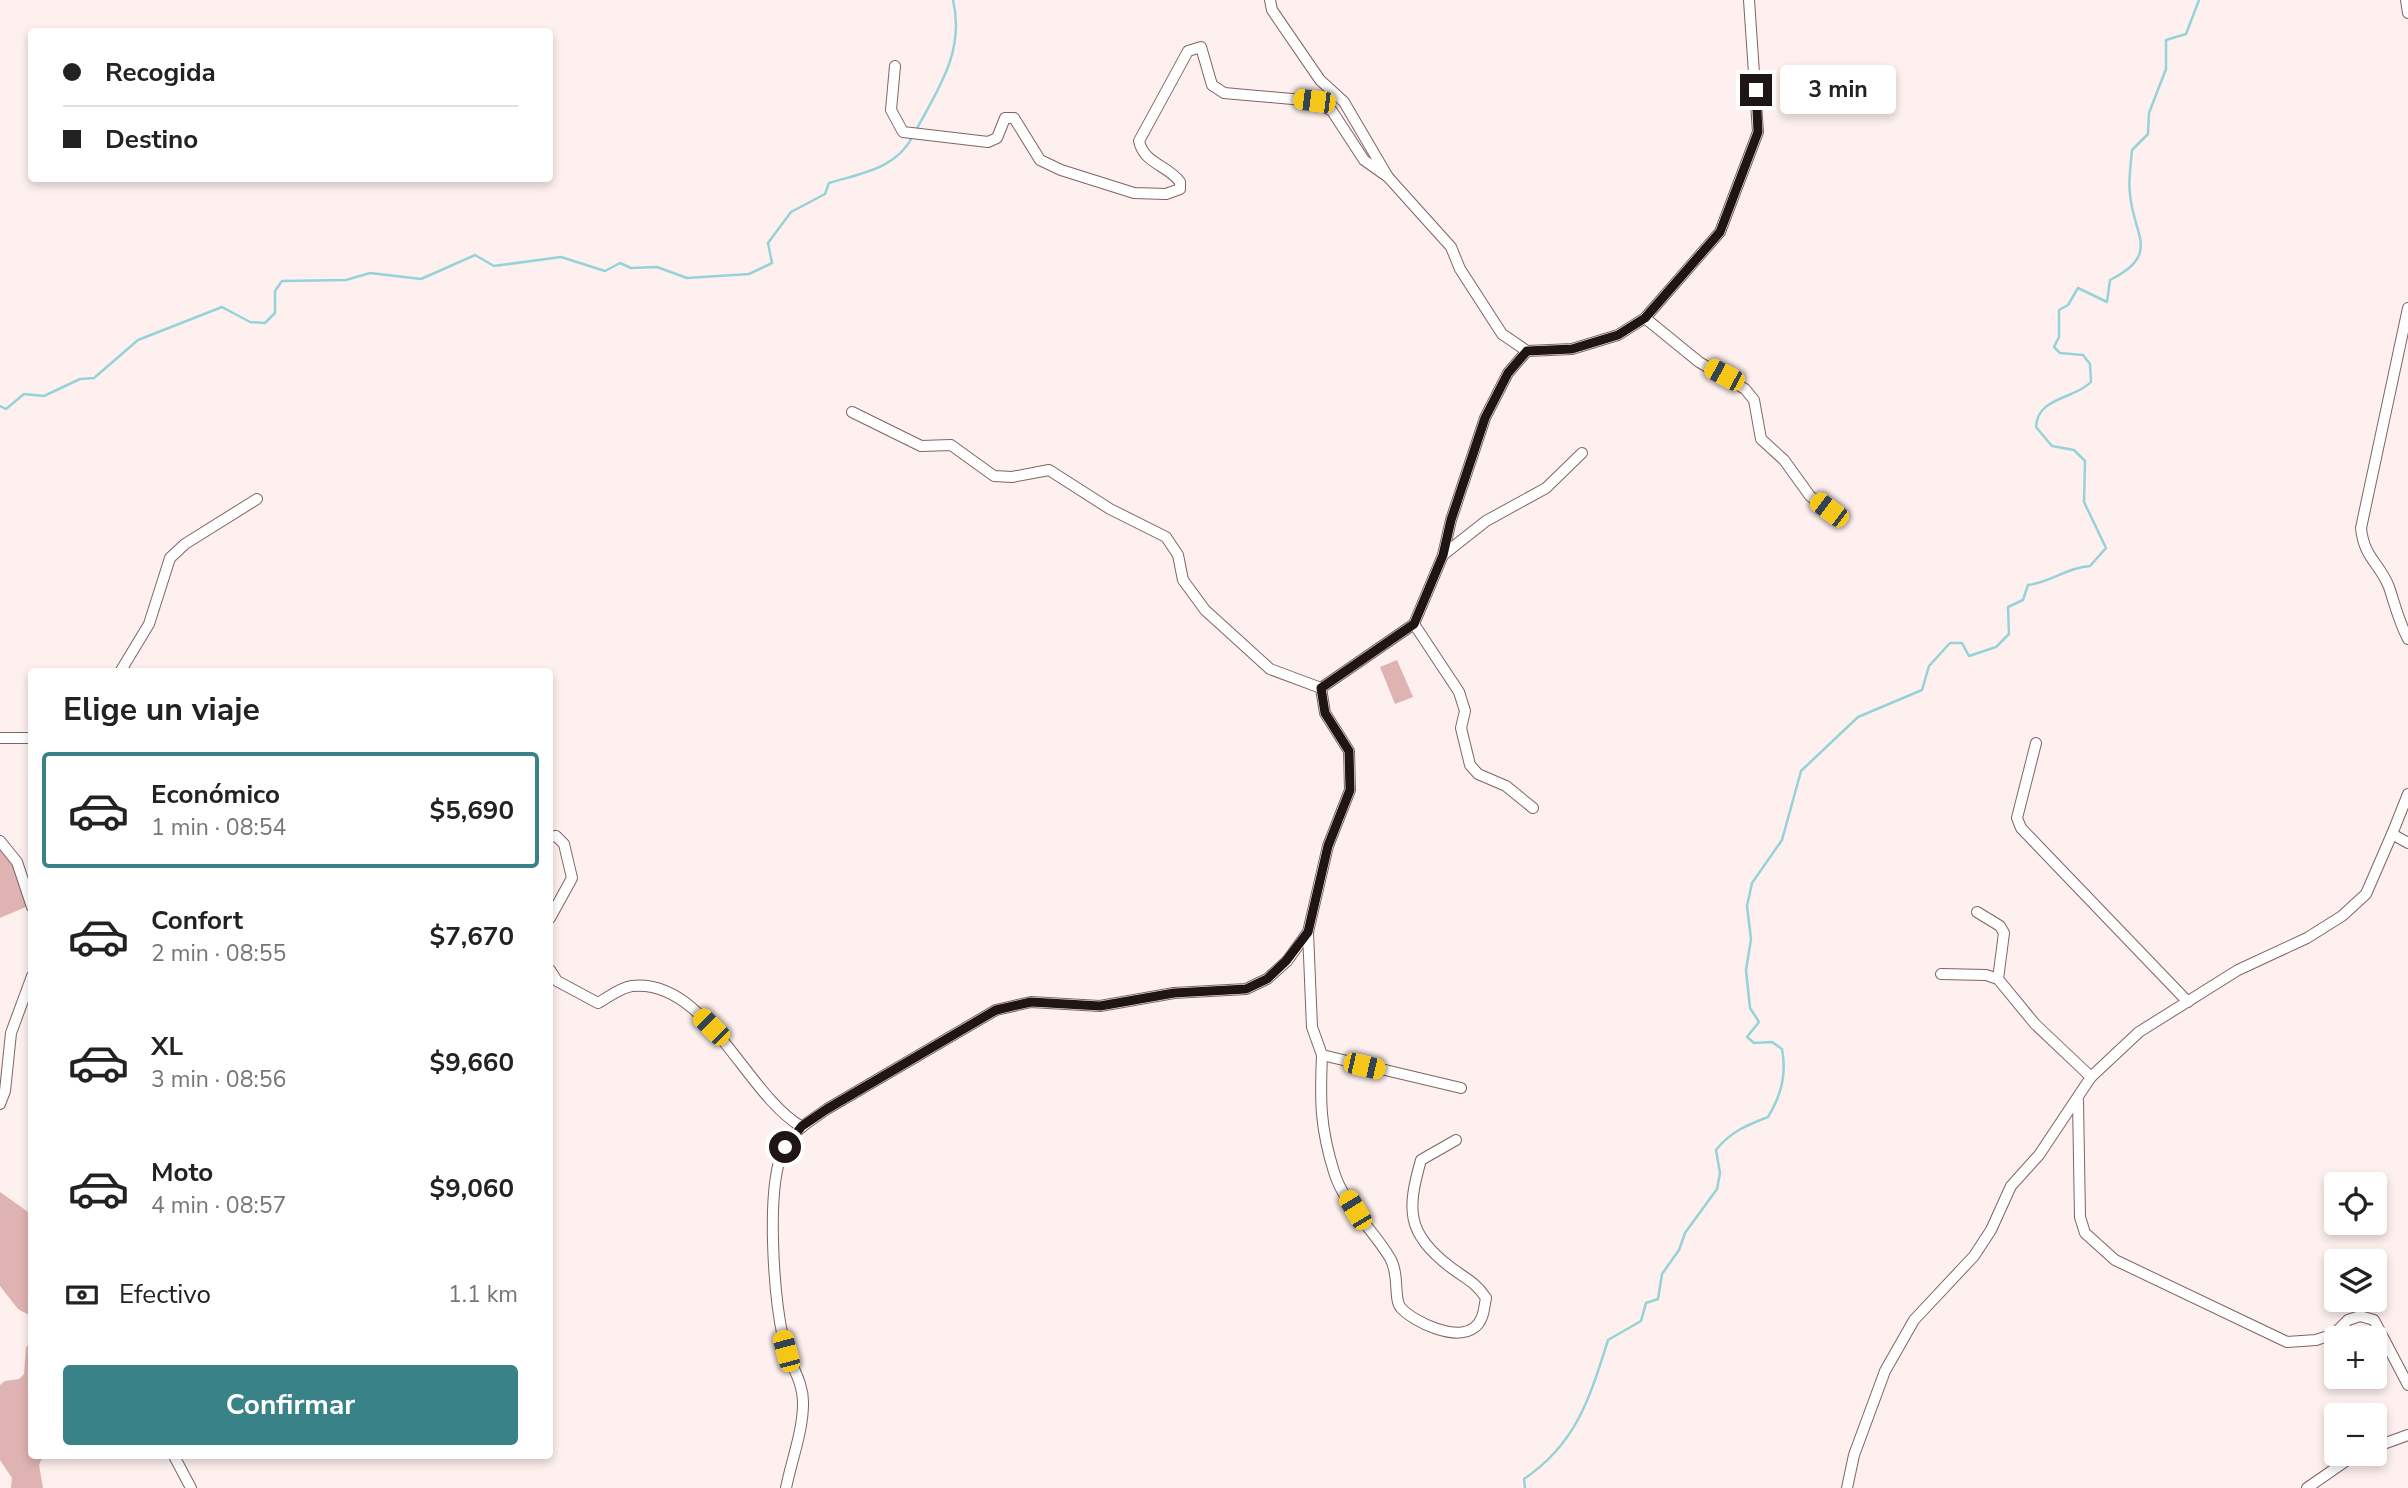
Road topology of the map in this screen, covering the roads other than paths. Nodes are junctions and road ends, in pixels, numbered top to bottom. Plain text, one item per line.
1 (1270, 0) edge
2 (1749, 0) edge
3 (2406, 0) edge
4 (2408, 13) edge
5 (895, 66) dead end
6 (1388, 177) junction
7 (2408, 307) edge
8 (1645, 318) junction
9 (1527, 351) junction
10 (852, 412) dead end
11 (1582, 453) dead end
12 (257, 499) dead end
13 (1829, 510) dead end
14 (1443, 555) junction
15 (1414, 624) junction
16 (2408, 639) edge
17 (122, 668) edge
18 (1321, 688) junction
19 (0, 738) edge
20 (28, 738) edge
21 (2036, 743) dead end
22 (2408, 794) edge
23 (1534, 808) dead end
24 (2392, 834) junction
25 (553, 837) edge
26 (0, 841) edge
27 (2408, 843) edge
28 (28, 895) edge
29 (1977, 912) dead end
30 (553, 913) edge
31 (1308, 932) junction
32 (1941, 974) dead end
33 (553, 975) edge
34 (1998, 979) junction
35 (28, 987) edge
36 (2188, 1002) junction
37 (1322, 1055) junction
38 (2091, 1077) junction
39 (1461, 1088) dead end
40 (2078, 1101) junction
41 (0, 1104) edge
42 (802, 1126) junction
43 (1456, 1140) dead end
44 (2408, 1385) edge
45 (2408, 1435) edge
46 (2387, 1443) edge
47 (176, 1459) edge
48 (2339, 1466) edge
49 (191, 1488) edge
50 (786, 1488) edge
51 (1847, 1488) edge
52 (2307, 1488) edge

1 - 6 street
2 - 8 street
3 - 4 street
5 - 6 street
6 - 9 street
7 - 16 street
8 - 9 street
8 - 13 street
9 - 14 street
10 - 18 street
11 - 14 street
12 - 17 street
14 - 15 street
15 - 18 street
15 - 23 street
18 - 31 street
19 - 20 street
21 - 36 street
22 - 24 street
24 - 27 street
24 - 36 street
25 - 30 street
26 - 28 street
29 - 34 street
31 - 37 street
31 - 42 street
32 - 34 street
33 - 42 street
34 - 38 street
35 - 41 street
36 - 38 street
37 - 39 street
37 - 43 street
38 - 40 street
40 - 44 street
40 - 51 street
42 - 50 street
45 - 46 street
47 - 49 street
48 - 52 street

